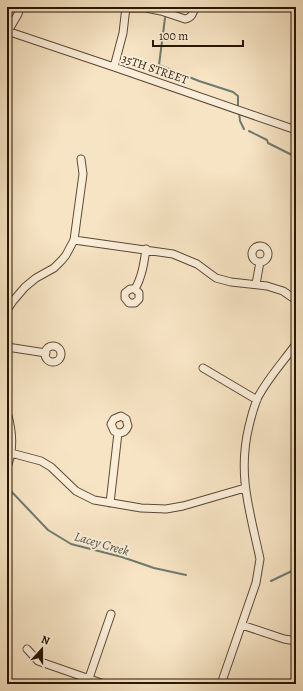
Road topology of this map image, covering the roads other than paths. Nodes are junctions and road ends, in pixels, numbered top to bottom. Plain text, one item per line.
1 (20, 7) edge
2 (195, 7) edge
3 (126, 8) edge
4 (7, 32) edge
5 (114, 67) junction
6 (296, 130) edge
7 (81, 159) dead end
8 (74, 240) junction
9 (146, 249) junction
10 (260, 262) dead end
11 (256, 284) junction
12 (135, 290) dead end
13 (296, 300) edge
14 (7, 310) edge
15 (296, 344) edge
16 (7, 347) edge
17 (46, 353) dead end
18 (203, 368) dead end
19 (257, 400) junction
20 (7, 412) edge
21 (118, 433) dead end
22 (11, 453) junction
23 (7, 467) edge
24 (245, 488) junction
25 (110, 503) junction
26 (111, 614) dead end
27 (242, 625) junction
28 (296, 641) edge
29 (27, 649) dead end
30 (88, 678) junction
31 (104, 684) edge
32 (221, 684) edge

1 - 4 street
2 - 3 street
3 - 5 street
4 - 5 street, 35TH STREET
5 - 6 street, 35TH STREET
7 - 8 street
8 - 9 street
8 - 14 street
9 - 11 street
9 - 12 street
10 - 11 street
11 - 13 street
15 - 19 street
16 - 17 street
18 - 19 street
19 - 24 street
20 - 22 street
21 - 25 street
22 - 23 street
22 - 25 street
24 - 25 street
24 - 27 street
26 - 30 street
27 - 28 street
27 - 32 street
29 - 30 street
30 - 31 street

